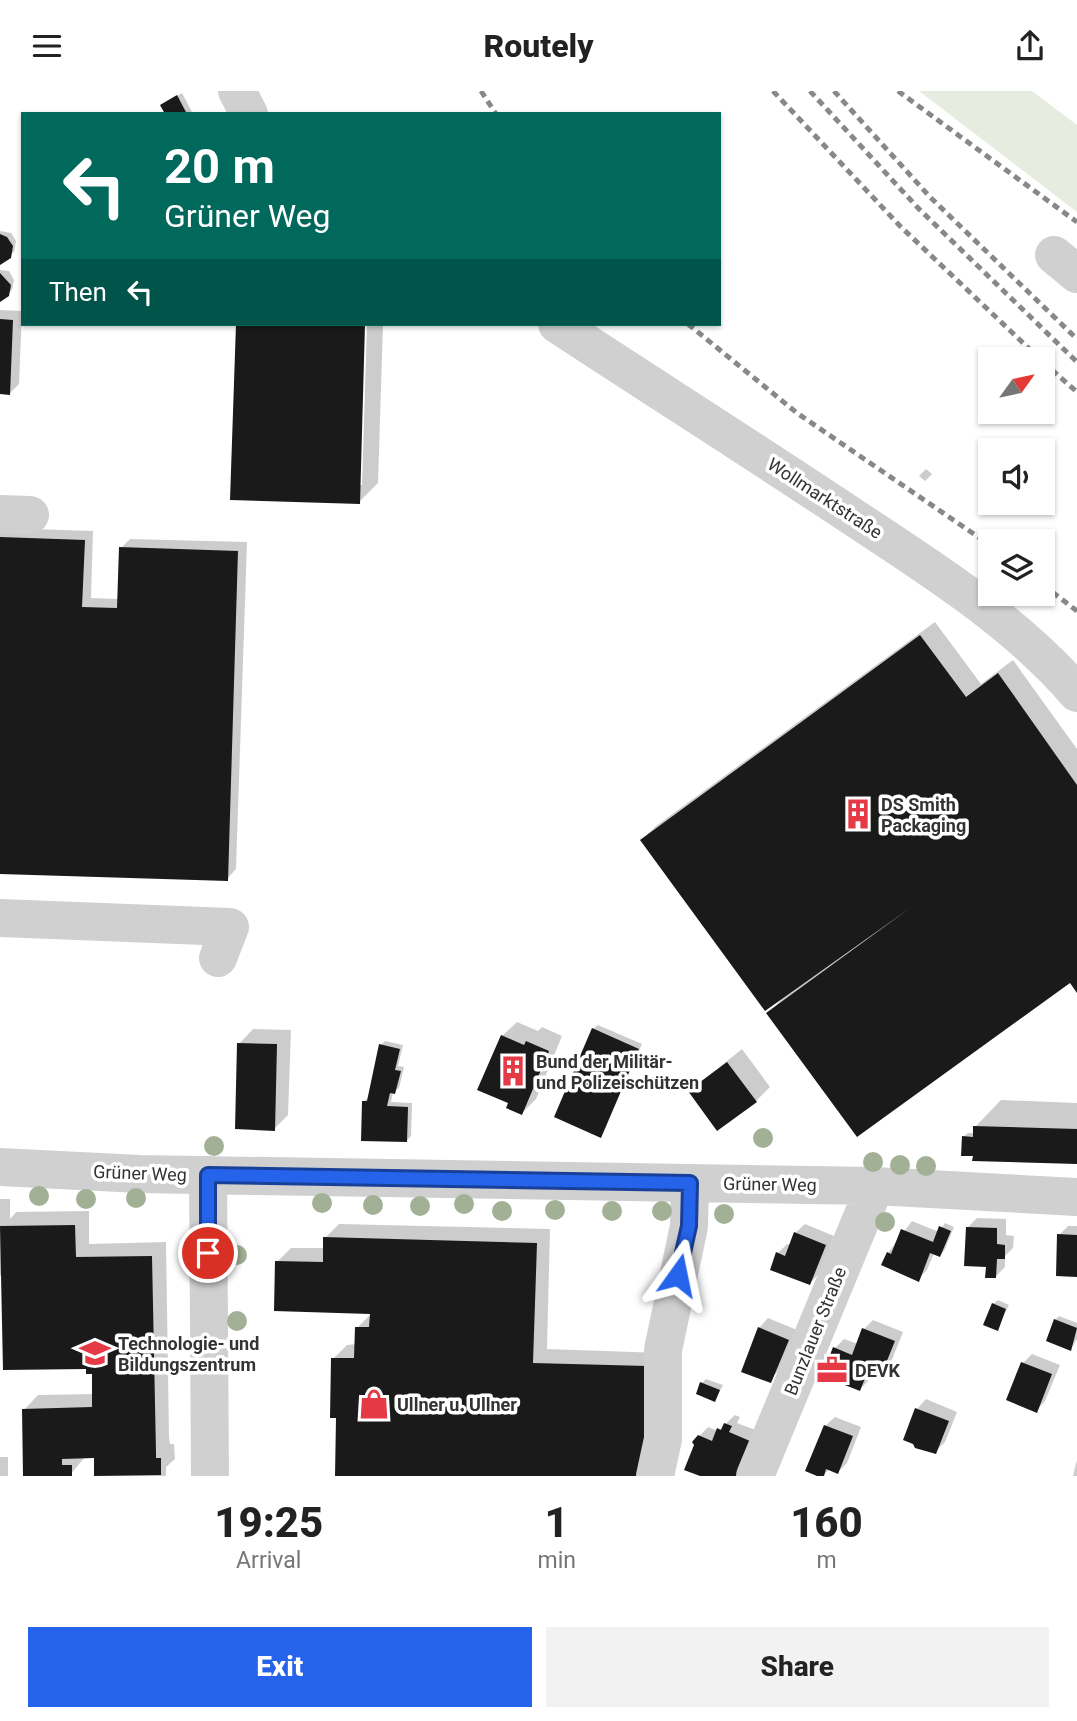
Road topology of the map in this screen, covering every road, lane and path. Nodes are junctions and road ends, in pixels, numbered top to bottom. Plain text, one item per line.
1 (237, 91) edge
2 (248, 112) edge
3 (560, 326) edge
4 (1077, 693) edge
5 (0, 918) edge
6 (218, 958) dead end
7 (0, 1167) edge
8 (208, 1175) junction
9 (690, 1183) junction
10 (875, 1186) junction
11 (1077, 1197) edge
12 (210, 1476) edge
13 (654, 1476) edge
14 (755, 1476) edge

1 - 2 street
3 - 4 street, Wollmarktstraße
5 - 6 street
7 - 8 street, Grüner Weg
8 - 9 street, Grüner Weg
8 - 12 street
9 - 10 street, Grüner Weg
9 - 13 street
10 - 11 street, Grüner Weg
10 - 14 street, Bunzlauer Straße

